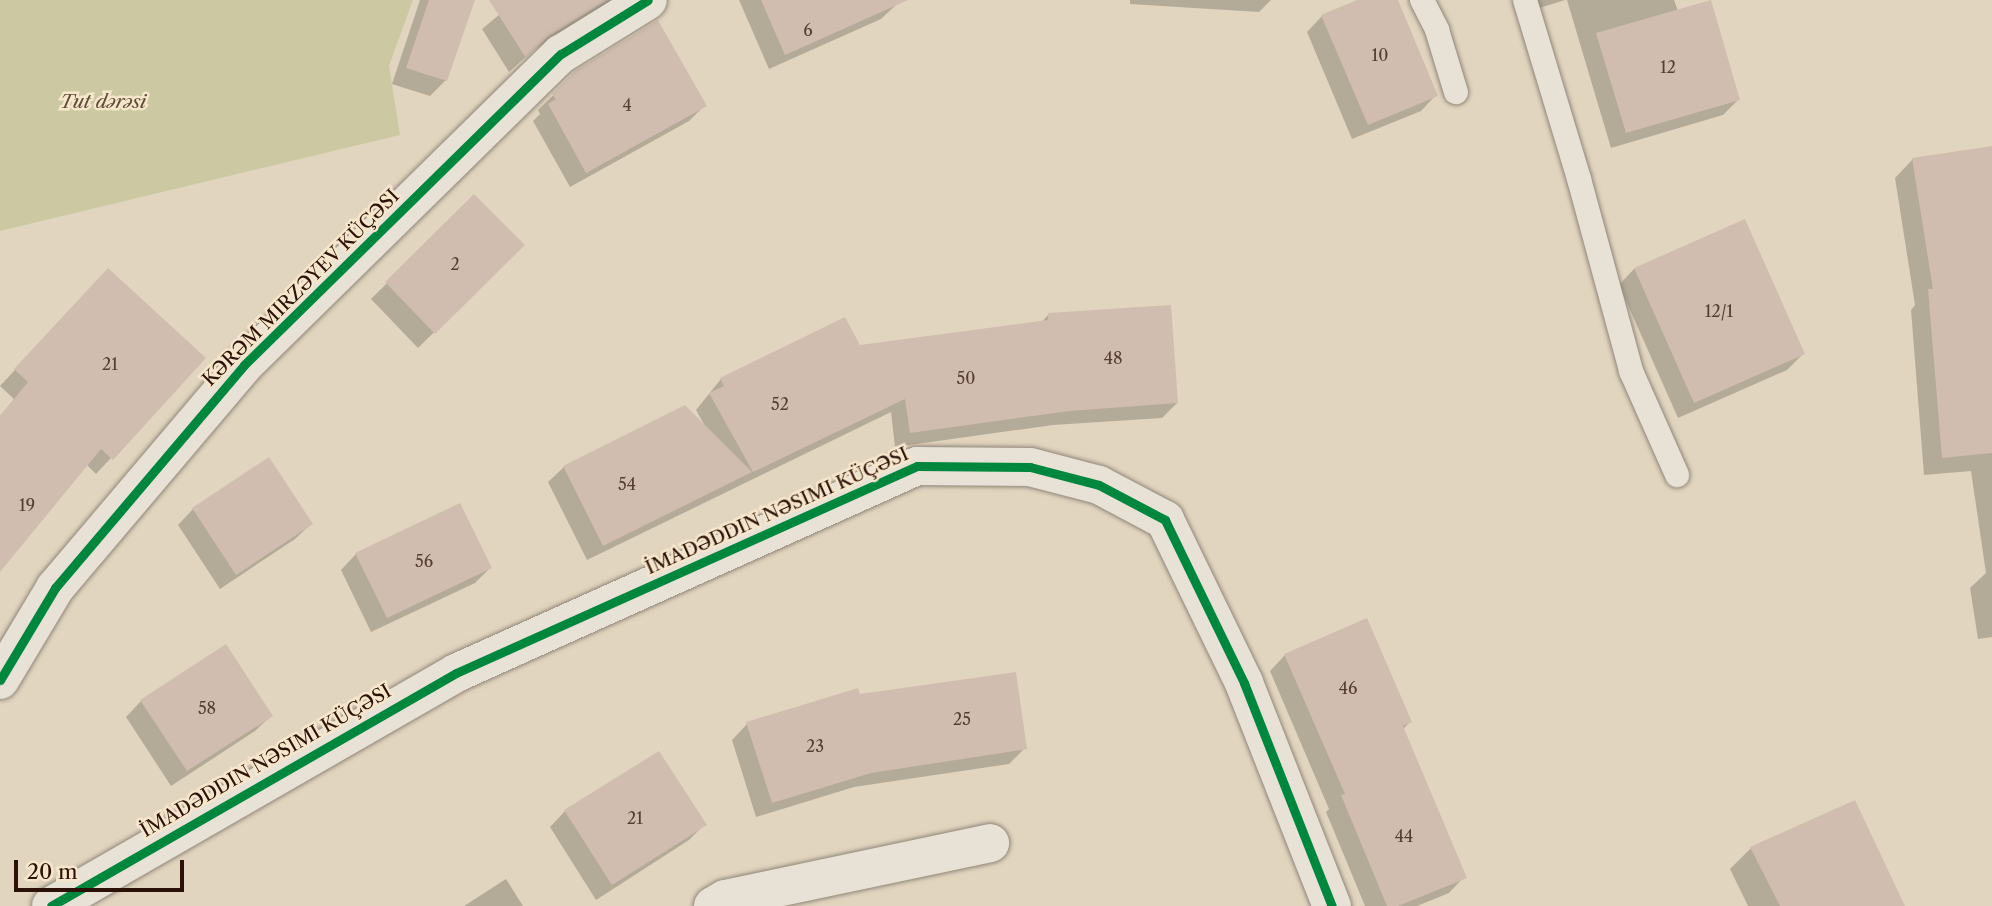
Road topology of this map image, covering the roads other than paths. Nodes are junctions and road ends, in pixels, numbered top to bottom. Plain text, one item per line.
1 (648, 0) edge
2 (1422, 0) edge
3 (1525, 0) edge
4 (1456, 92) dead end
5 (1677, 475) dead end
6 (0, 680) edge
7 (990, 843) dead end
8 (51, 906) edge
9 (713, 906) edge
10 (1332, 906) edge

1 - 6 street, KƏRƏM MIRZƏYEV KÜÇƏSI
2 - 4 lane
3 - 5 lane
7 - 9 street
8 - 10 street, İMADƏDDIN NƏSIMI KÜÇƏSI

